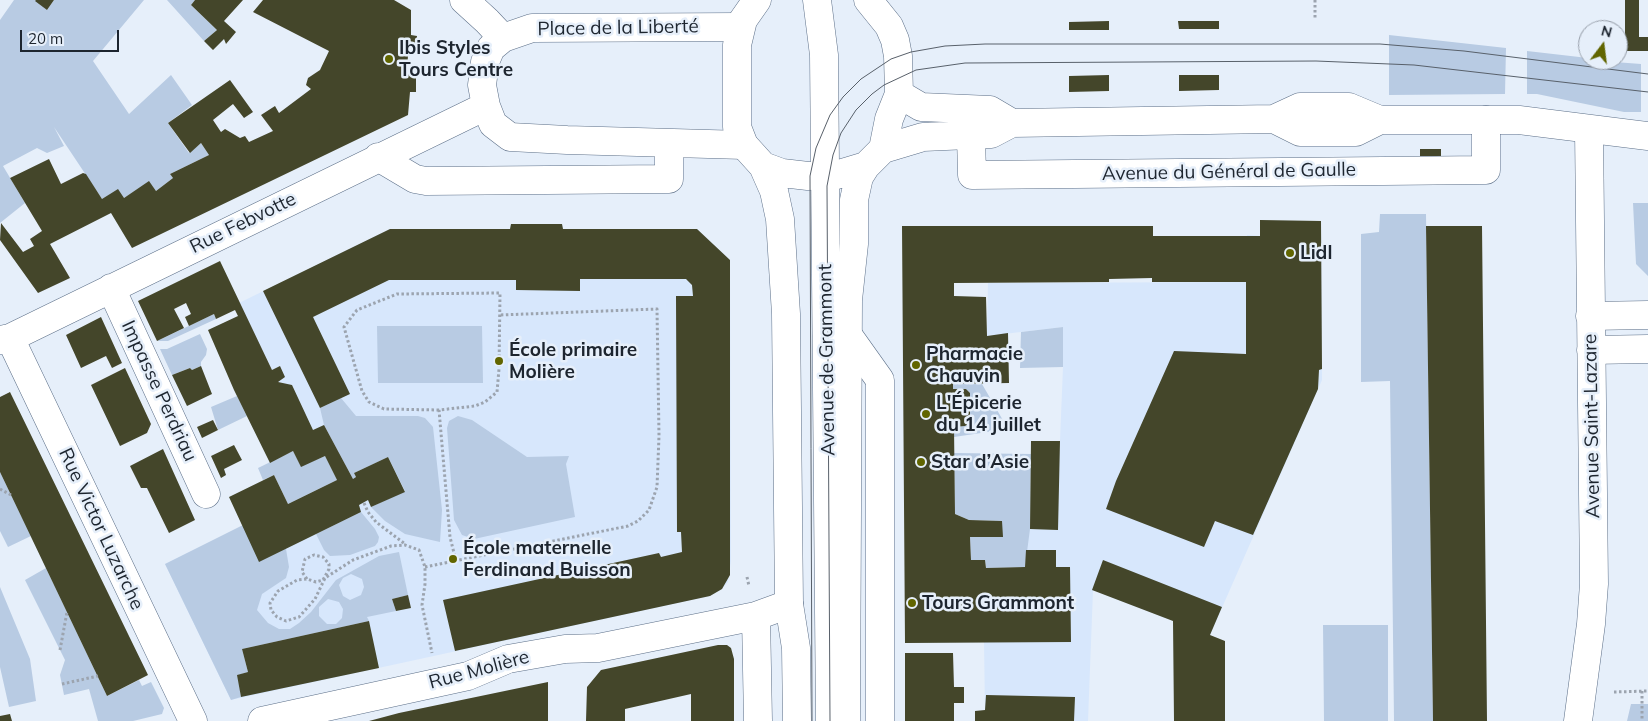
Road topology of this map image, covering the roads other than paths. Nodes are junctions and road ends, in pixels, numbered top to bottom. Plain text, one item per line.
1 (464, 0) edge
2 (757, 0) edge
3 (816, 0) edge
4 (869, 0) edge
5 (740, 27) junction
6 (502, 38) junction
7 (899, 94) junction
8 (486, 106) junction
9 (1486, 120) junction
10 (1012, 123) junction
11 (1588, 130) junction
12 (971, 135) junction
13 (1648, 136) edge
14 (669, 144) junction
15 (744, 145) junction
16 (378, 157) junction
17 (874, 158) junction
18 (763, 166) junction
19 (817, 176) junction
20 (111, 288) junction
21 (1648, 315) edge
22 (1590, 316) junction
23 (848, 335) junction
24 (5, 339) edge
25 (1648, 349) edge
26 (1591, 350) junction
27 (206, 494) dead end
28 (789, 604) junction
29 (756, 616) junction
30 (192, 721) edge
31 (262, 721) edge
32 (758, 721) edge
33 (797, 721) edge
34 (812, 721) edge
35 (830, 721) edge
36 (846, 721) edge
37 (880, 721) edge
38 (1578, 721) edge

1 - 6 street
2 - 5 street
3 - 19 street, Avenue de Grammont
4 - 7 street
5 - 6 street, Place de la Liberté
5 - 15 street
6 - 8 street
7 - 10 street
7 - 17 street
8 - 14 street
8 - 16 street, Rue Febvotte
9 - 10 street, Avenue du Général de Gaulle
9 - 11 street, Avenue du Général de Gaulle
9 - 12 street, Avenue du Général de Gaulle
10 - 12 street, Avenue du Général de Gaulle
11 - 13 street, Avenue du Général de Gaulle
11 - 22 street, Avenue Saint-Lazare
12 - 17 street, Avenue du Général de Gaulle
14 - 15 street
14 - 16 street
15 - 18 street
16 - 20 street, Rue Febvotte
17 - 19 street
17 - 23 street, Avenue de Grammont
18 - 19 street
18 - 28 street
19 - 34 street, Avenue de Grammont
19 - 35 street, Avenue de Grammont
20 - 24 street, Rue Febvotte
20 - 27 street, Impasse Perdriau
21 - 22 street
22 - 26 street, Avenue Saint-Lazare
23 - 36 street, Avenue de Grammont
23 - 37 street, Avenue de Grammont
24 - 30 street, Rue Victor Luzarche
25 - 26 street
26 - 38 street, Avenue Saint-Lazare
28 - 29 street, Rue Molière
28 - 33 street
29 - 31 street, Rue Molière
29 - 32 street

